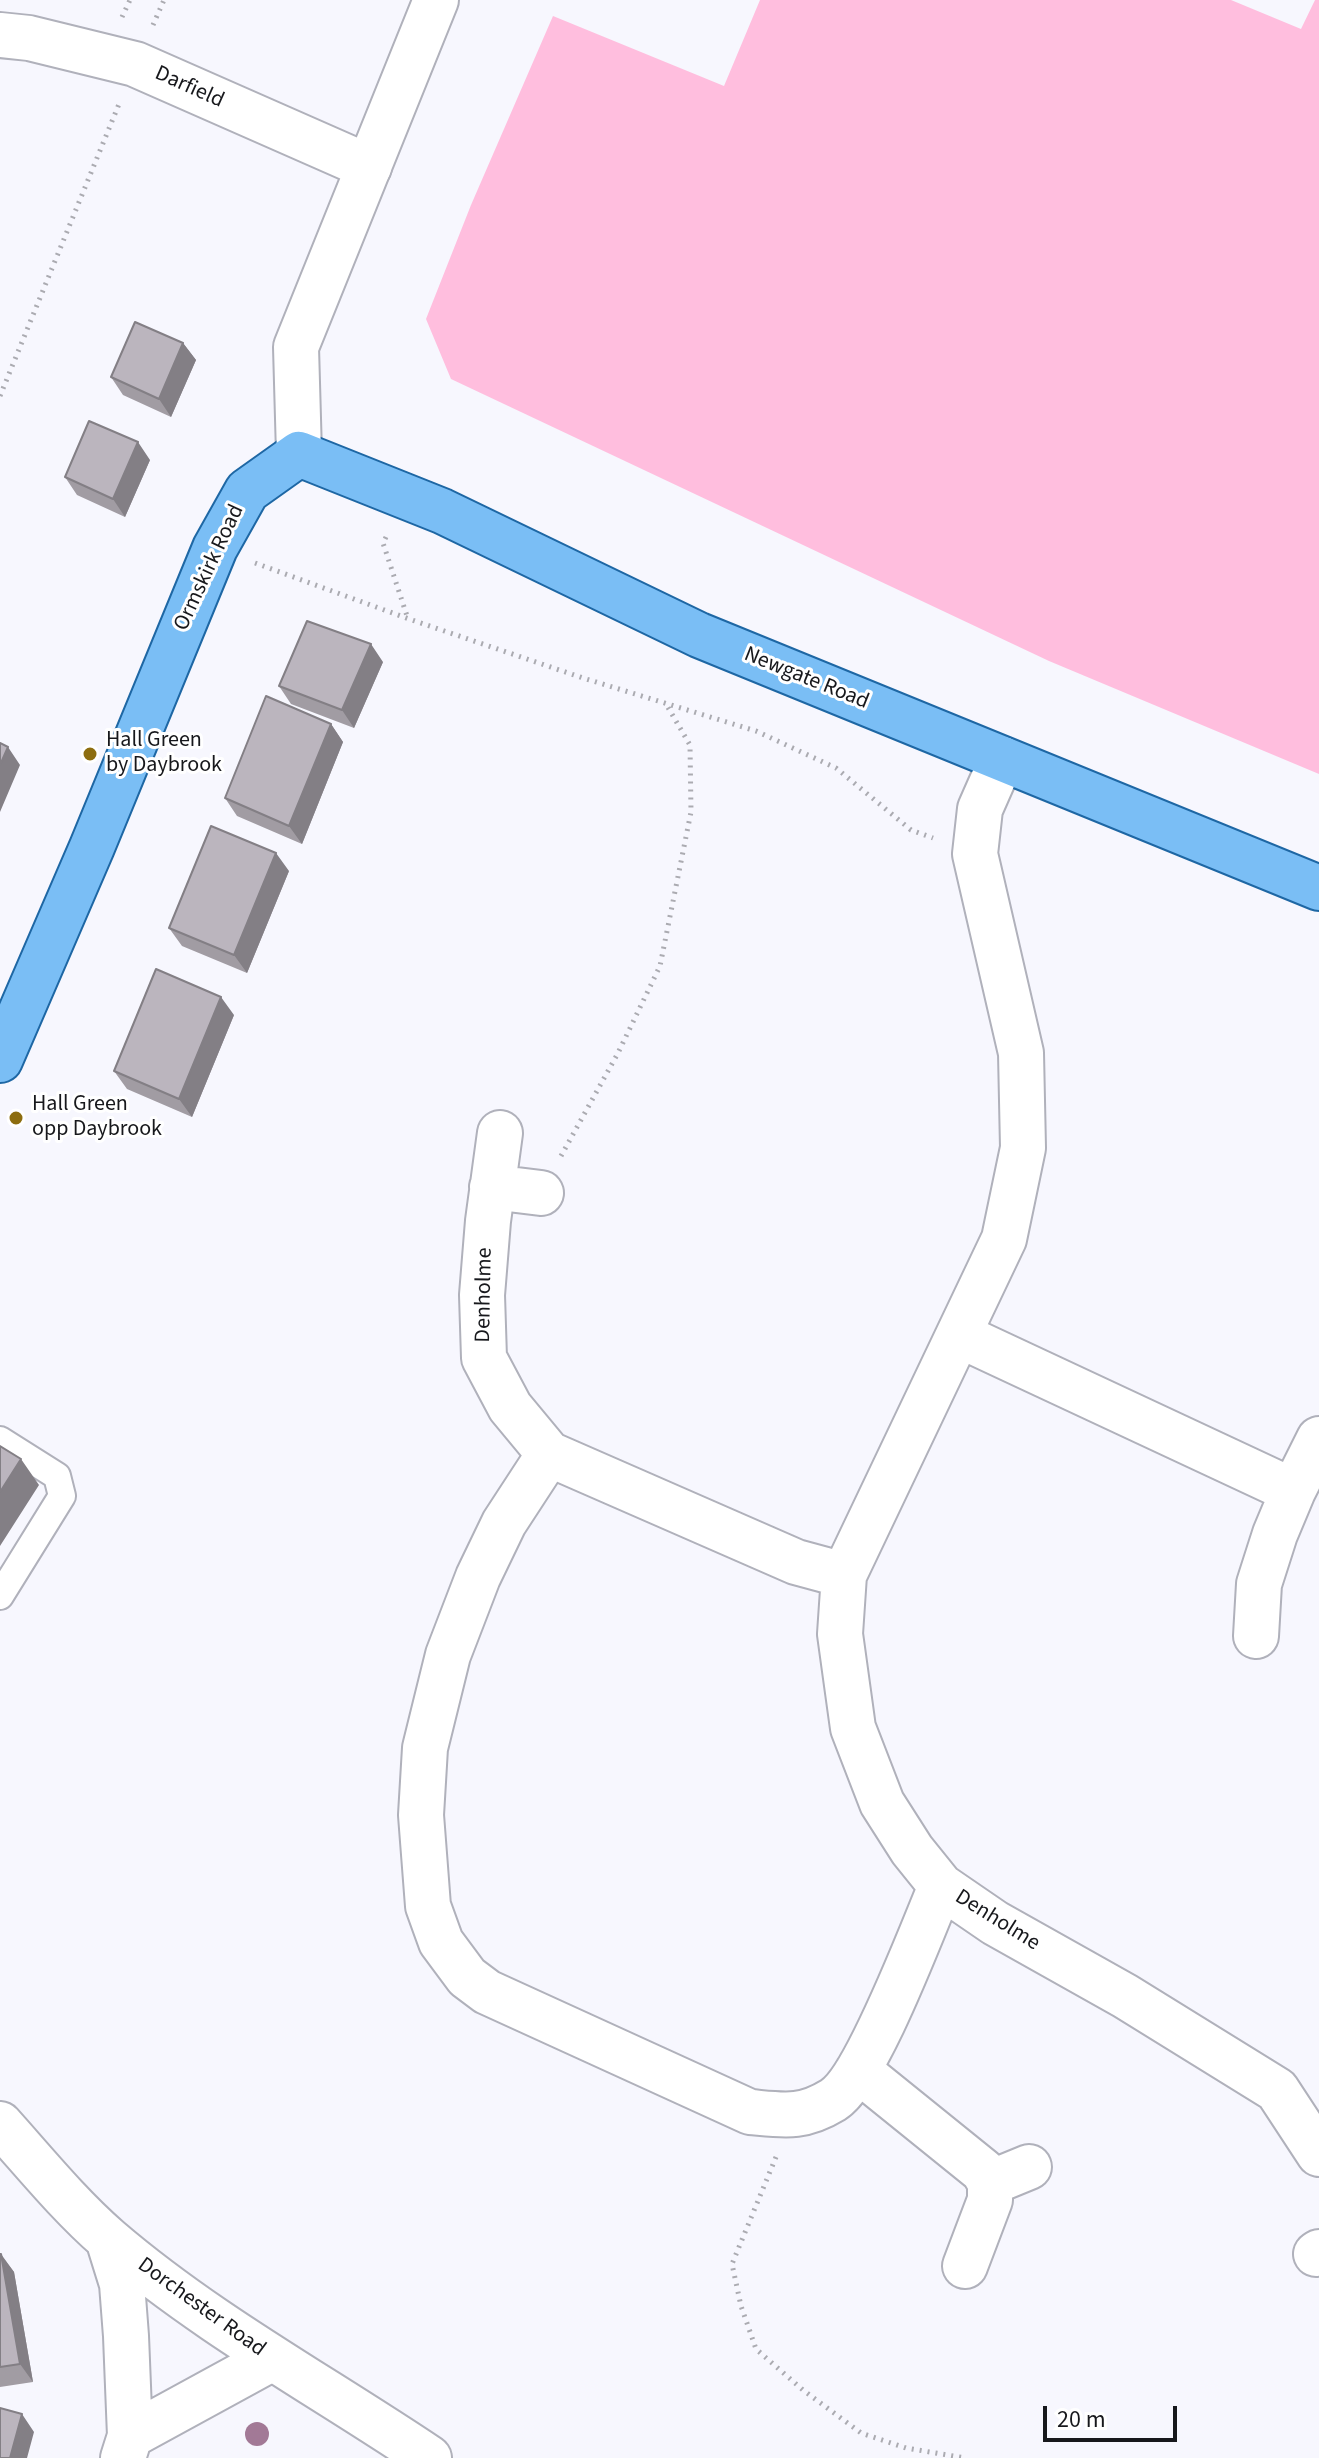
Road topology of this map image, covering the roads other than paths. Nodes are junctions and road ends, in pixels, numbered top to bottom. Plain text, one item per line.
1 (436, 0) edge
2 (0, 35) edge
3 (369, 167) junction
4 (299, 454) junction
5 (1002, 759) junction
6 (1319, 888) edge
7 (0, 1060) edge
8 (500, 1133) dead end
9 (492, 1187) junction
10 (541, 1193) road end
11 (959, 1335) junction
12 (1319, 1439) edge
13 (0, 1440) edge
14 (549, 1454) junction
15 (1293, 1491) junction
16 (844, 1575) junction
17 (0, 1596) edge
18 (1256, 1636) dead end
19 (941, 1886) junction
20 (858, 2070) junction
21 (0, 2124) edge
22 (1319, 2154) edge
23 (108, 2239) junction
24 (965, 2266) dead end
25 (271, 2359) junction
26 (126, 2447) edge
27 (429, 2458) edge

1 - 3 street
2 - 3 street, Darfield
3 - 4 street
4 - 5 main road, Newgate Road
4 - 7 main road, Ormskirk Road
5 - 6 main road, Newgate Road
5 - 11 street, Denholme
8 - 9 street, Denholme
9 - 10 street
9 - 14 street, Denholme
11 - 15 street
11 - 16 street, Denholme
12 - 15 street
13 - 17 lane
14 - 16 street, Denholme
14 - 20 street
15 - 18 street
16 - 19 street, Denholme
19 - 20 street
19 - 22 street, Denholme
20 - 24 street
21 - 23 street, Dorchester Road
23 - 25 street, Dorchester Road
23 - 26 street
25 - 26 street
25 - 27 street, Dorchester Road

